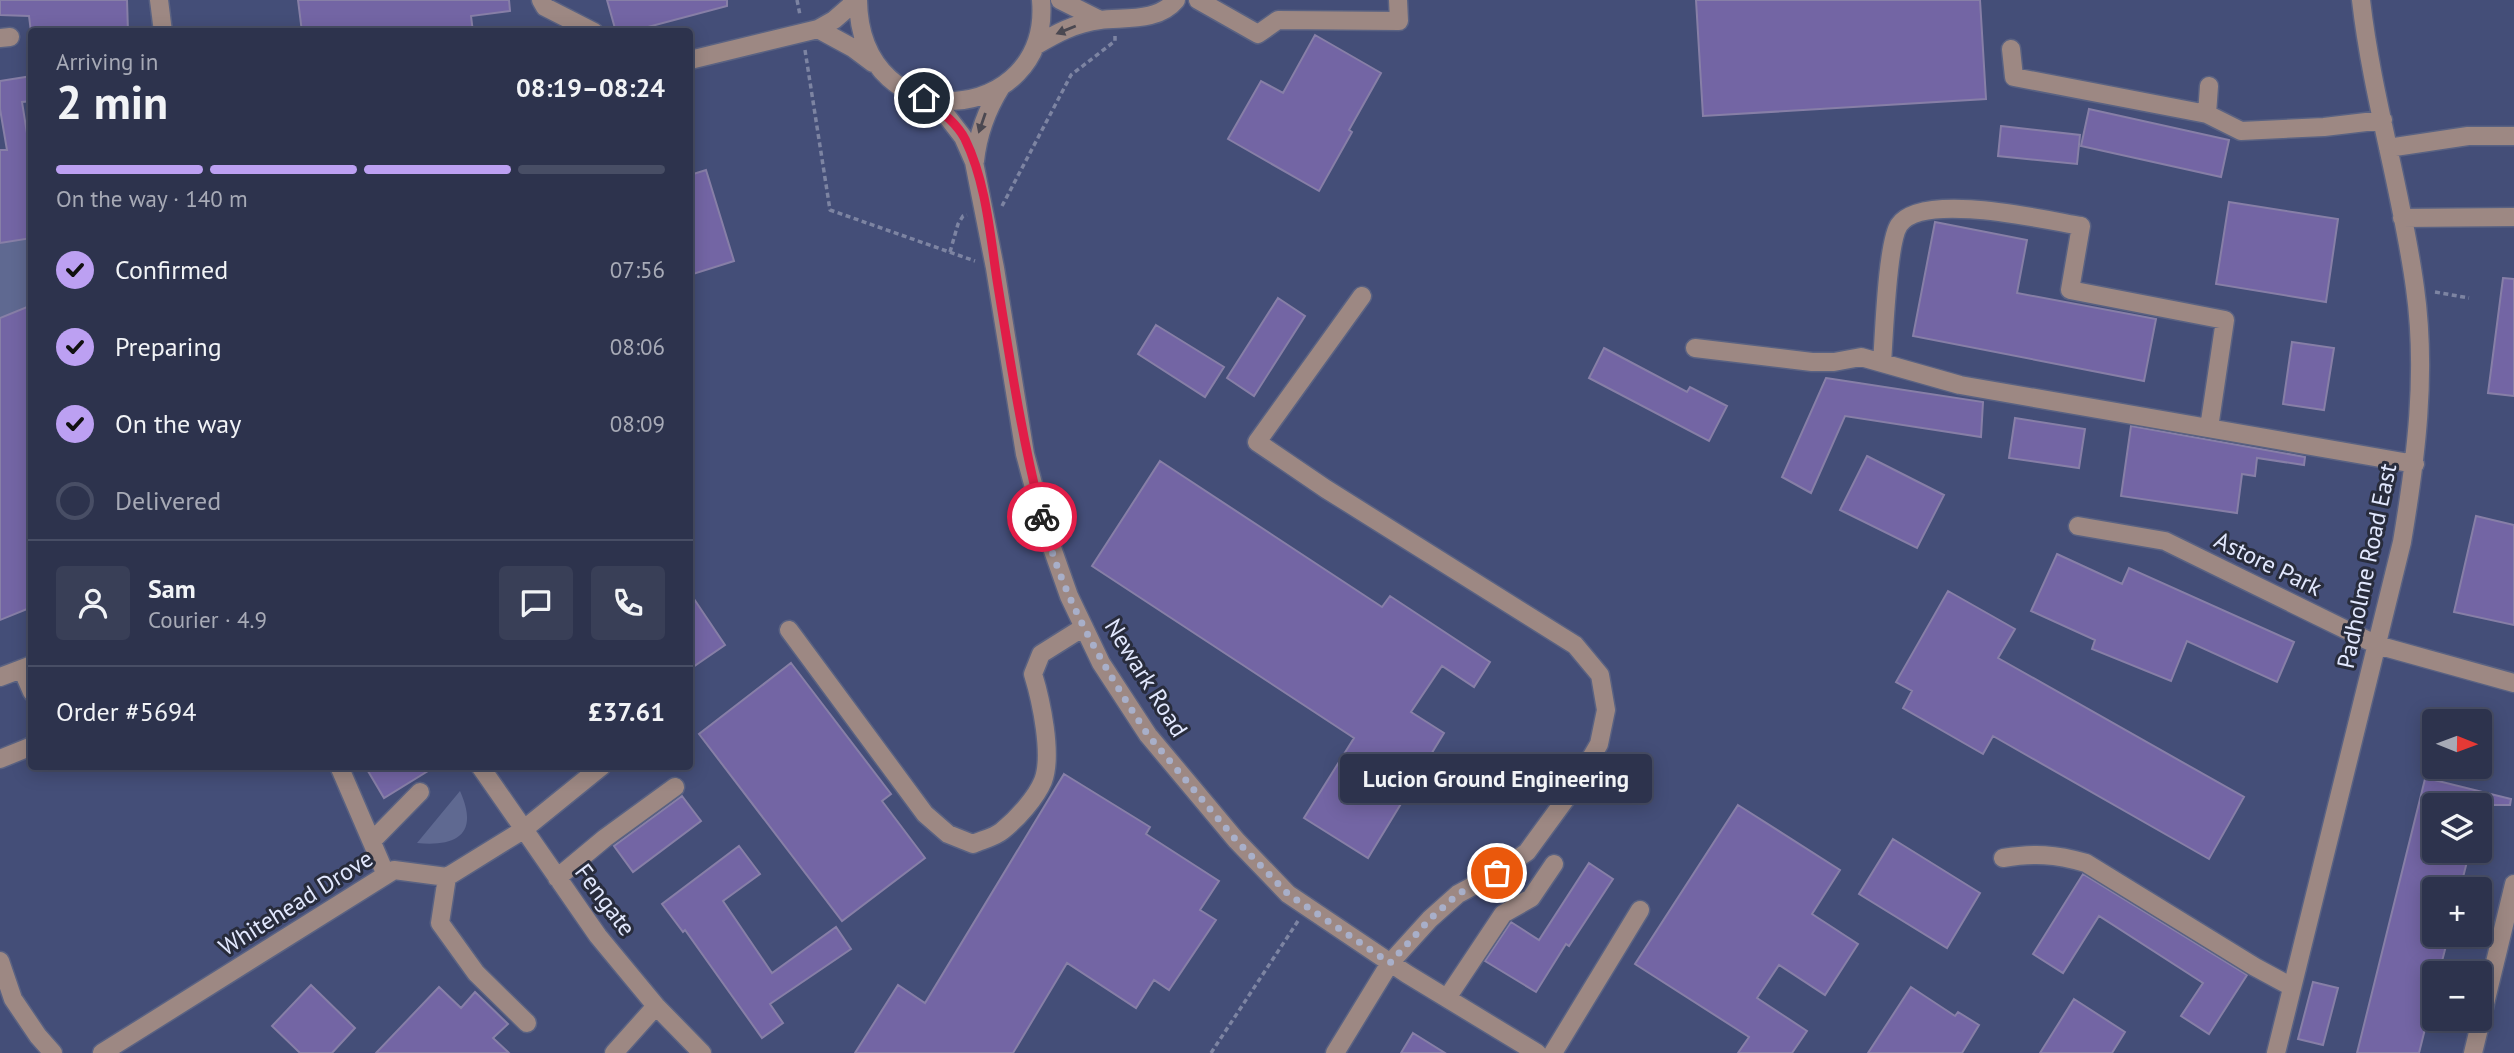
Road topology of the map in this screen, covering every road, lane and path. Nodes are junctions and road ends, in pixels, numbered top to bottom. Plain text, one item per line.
1 (159, 0) edge
2 (541, 0) edge
3 (797, 0) edge
4 (858, 0) edge
5 (1041, 0) edge
6 (1060, 0) edge
7 (1176, 0) edge
8 (1198, 0) edge
9 (1398, 0) edge
10 (2361, 0) edge
11 (1107, 20) junction
12 (162, 28) edge
13 (586, 28) edge
14 (810, 31) junction
15 (1035, 46) junction
16 (2011, 49) dead end
17 (693, 59) edge
18 (878, 68) junction
19 (1001, 86) junction
20 (2209, 86) dead end
21 (924, 98) junction
22 (2207, 114) junction
23 (2383, 120) junction
24 (2514, 136) edge
25 (2388, 148) junction
26 (974, 162) junction
27 (985, 211) junction
28 (2514, 217) edge
29 (2402, 218) junction
30 (950, 252) junction
31 (995, 268) junction
32 (2415, 289) junction
33 (1362, 296) dead end
34 (2469, 298) dead end
35 (1695, 348) dead end
36 (1882, 363) junction
37 (2209, 428) junction
38 (2415, 464) junction
39 (2078, 526) dead end
40 (1084, 627) junction
41 (789, 630) dead end
42 (2377, 645) junction
43 (27, 667) edge
44 (0, 677) edge
45 (2514, 683) edge
46 (28, 748) edge
47 (0, 759) edge
48 (341, 770) edge
49 (483, 770) edge
50 (598, 770) edge
51 (675, 787) dead end
52 (420, 792) dead end
53 (523, 830) junction
54 (372, 841) junction
55 (2003, 858) dead end
56 (1554, 864) dead end
57 (386, 875) junction
58 (447, 877) junction
59 (557, 878) junction
60 (2514, 884) edge
61 (1307, 907) junction
62 (1640, 910) dead end
63 (0, 961) edge
64 (1390, 963) junction
65 (2292, 986) junction
66 (1447, 998) junction
67 (656, 1006) junction
68 (527, 1023) dead end
69 (53, 1053) edge
70 (102, 1053) edge
71 (614, 1053) edge
72 (702, 1053) edge
73 (1211, 1053) edge
74 (1335, 1053) edge
75 (1537, 1053) edge
76 (1553, 1053) edge
77 (2276, 1053) edge
78 (2473, 1053) edge

1 - 12 street
2 - 13 street
3 - 14 path
4 - 14 street
4 - 18 street
5 - 15 street
6 - 11 street
7 - 11 street
8 - 9 street
10 - 23 street, Padholme Road East
11 -> 15 street
11 - 27 path
14 - 17 street
14 - 18 street
14 - 30 path
15 - 19 street
16 - 22 street
18 - 21 street, Newark Road
19 - 21 street
19 -> 26 street, Newark Road
20 - 22 street
21 - 26 street, Newark Road
22 - 23 street
23 - 25 street, Padholme Road East
24 - 25 street
25 - 29 street, Padholme Road East
26 - 27 street, Newark Road
27 - 30 path
27 - 31 street, Newark Road
28 - 29 street
29 - 32 street, Padholme Road East
30 - 31 path
31 - 40 street, Newark Road
32 - 34 path
32 - 38 street, Padholme Road East
33 - 64 street
35 - 36 street
36 - 37 street
36 - 37 street
37 - 38 street
38 - 42 street, Padholme Road East
39 - 42 street, Astore Park
40 - 41 street
40 - 61 street, Newark Road
42 - 45 street, Astore Park
42 - 65 street, Padholme Road East
43 - 44 street
46 - 47 street
48 - 54 street
49 - 53 street, Fengate
50 - 53 street
51 - 59 street
52 - 54 street
53 - 58 street
53 - 59 street, Fengate
54 - 57 street
55 - 65 street
56 - 66 street
57 - 58 street, Whitehead Drove
57 - 70 street, Whitehead Drove
58 - 68 street
59 - 67 street, Fengate
60 - 78 street
61 - 64 street, Newark Road
61 - 73 path
62 - 76 street
63 - 69 street
64 - 66 street, Newark Road
64 - 74 street
65 - 77 street, Padholme Road East
66 - 75 street, Newark Road
67 - 71 street
67 - 72 street, Fengate

